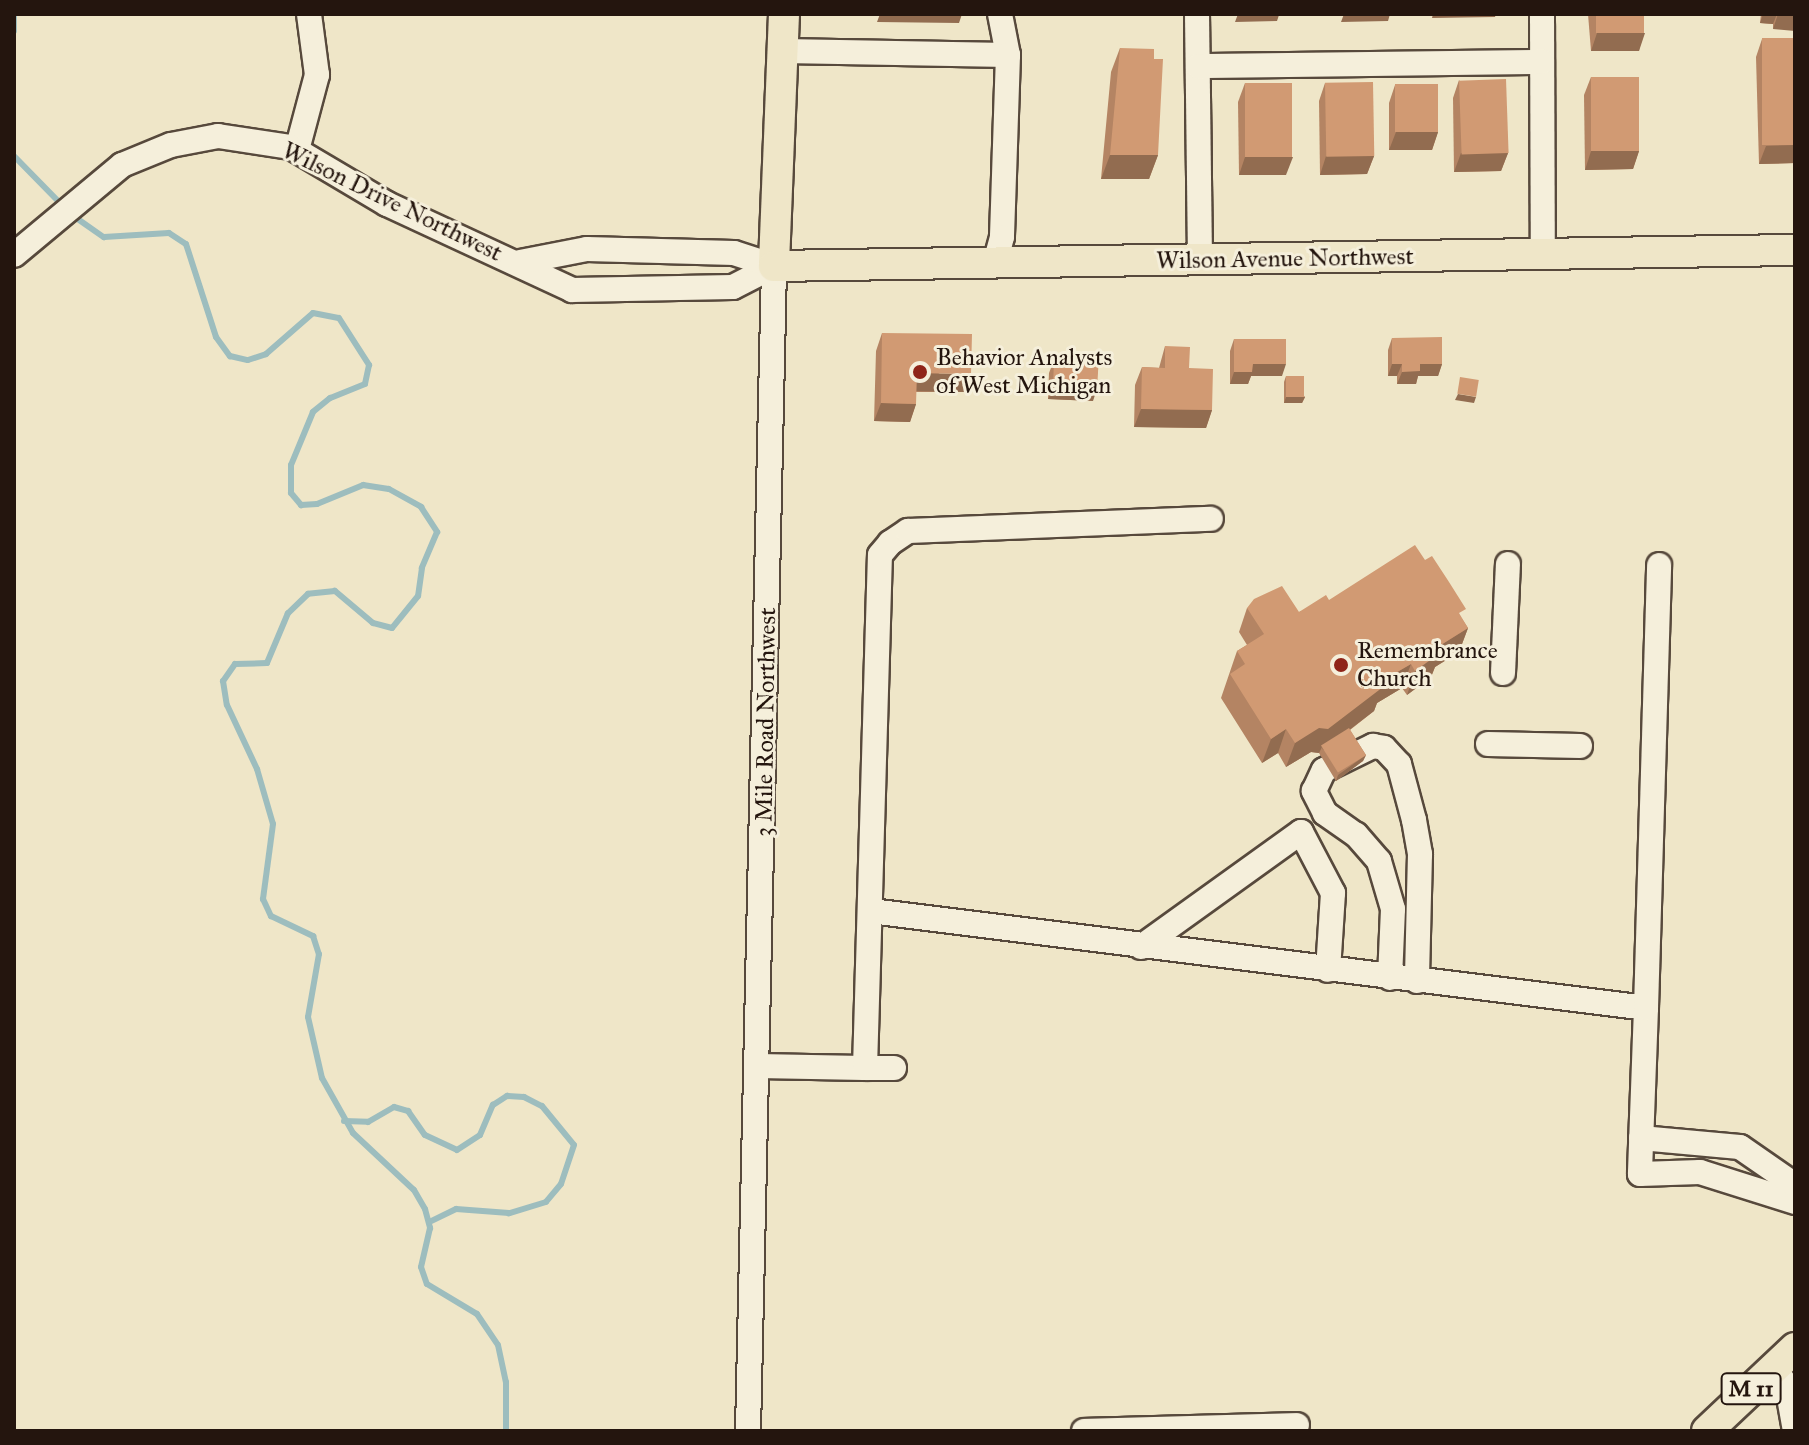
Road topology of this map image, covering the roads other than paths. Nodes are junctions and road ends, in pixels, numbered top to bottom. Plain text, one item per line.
1 (309, 14) edge
2 (784, 14) edge
3 (1000, 14) edge
4 (1197, 14) edge
5 (1542, 14) edge
6 (783, 51) junction
7 (1008, 55) junction
8 (1542, 62) junction
9 (1198, 66) junction
10 (297, 150) junction
11 (1795, 250) edge
12 (14, 255) edge
13 (1543, 255) junction
14 (1200, 261) junction
15 (520, 262) junction
16 (995, 264) junction
17 (774, 266) junction
18 (1211, 519) dead end
19 (1508, 564) dead end
20 (1659, 565) dead end
21 (1503, 673) dead end
22 (1488, 744) dead end
23 (1580, 746) dead end
24 (1325, 813) junction
25 (1301, 832) junction
26 (871, 911) junction
27 (1141, 947) junction
28 (1328, 970) junction
29 (1390, 978) junction
30 (1417, 981) junction
31 (1646, 1008) junction
32 (757, 1066) junction
33 (865, 1068) junction
34 (894, 1068) dead end
35 (1641, 1138) junction
36 (1795, 1185) edge
37 (1795, 1202) edge
38 (1785, 1358) edge
39 (1297, 1425) dead end
40 (748, 1431) edge
41 (1084, 1431) edge
42 (1707, 1431) edge
43 (1795, 1431) edge

1 - 10 street
2 - 6 main road, 3 Mile Road Northwest
3 - 7 street
4 - 9 street
5 - 8 street
6 - 7 street
6 - 17 main road, 3 Mile Road Northwest
7 - 16 street
8 - 9 street
8 - 13 street
9 - 14 street
10 - 12 street, Wilson Drive Northwest
10 - 15 street, Wilson Drive Northwest
11 - 13 main road, Wilson Avenue Northwest
13 - 14 main road, Wilson Avenue Northwest
14 - 16 main road, Wilson Avenue Northwest
15 - 17 street, Wilson Drive Northwest
15 - 17 street, Wilson Drive Northwest
16 - 17 main road, Wilson Avenue Northwest
17 - 32 street, 3 Mile Road Northwest
18 - 26 street
19 - 21 street
20 - 31 street
22 - 23 street
24 - 25 street
24 - 29 street
24 - 30 street
25 - 27 street
25 - 28 street
26 - 27 street
26 - 33 street
27 - 28 street
28 - 29 street
29 - 30 street
30 - 31 street
31 - 35 street
32 - 33 street
32 - 40 street, 3 Mile Road Northwest
33 - 34 street
35 - 36 street
35 - 37 street
38 - 42 main road, M 11
38 - 43 street
39 - 41 street

